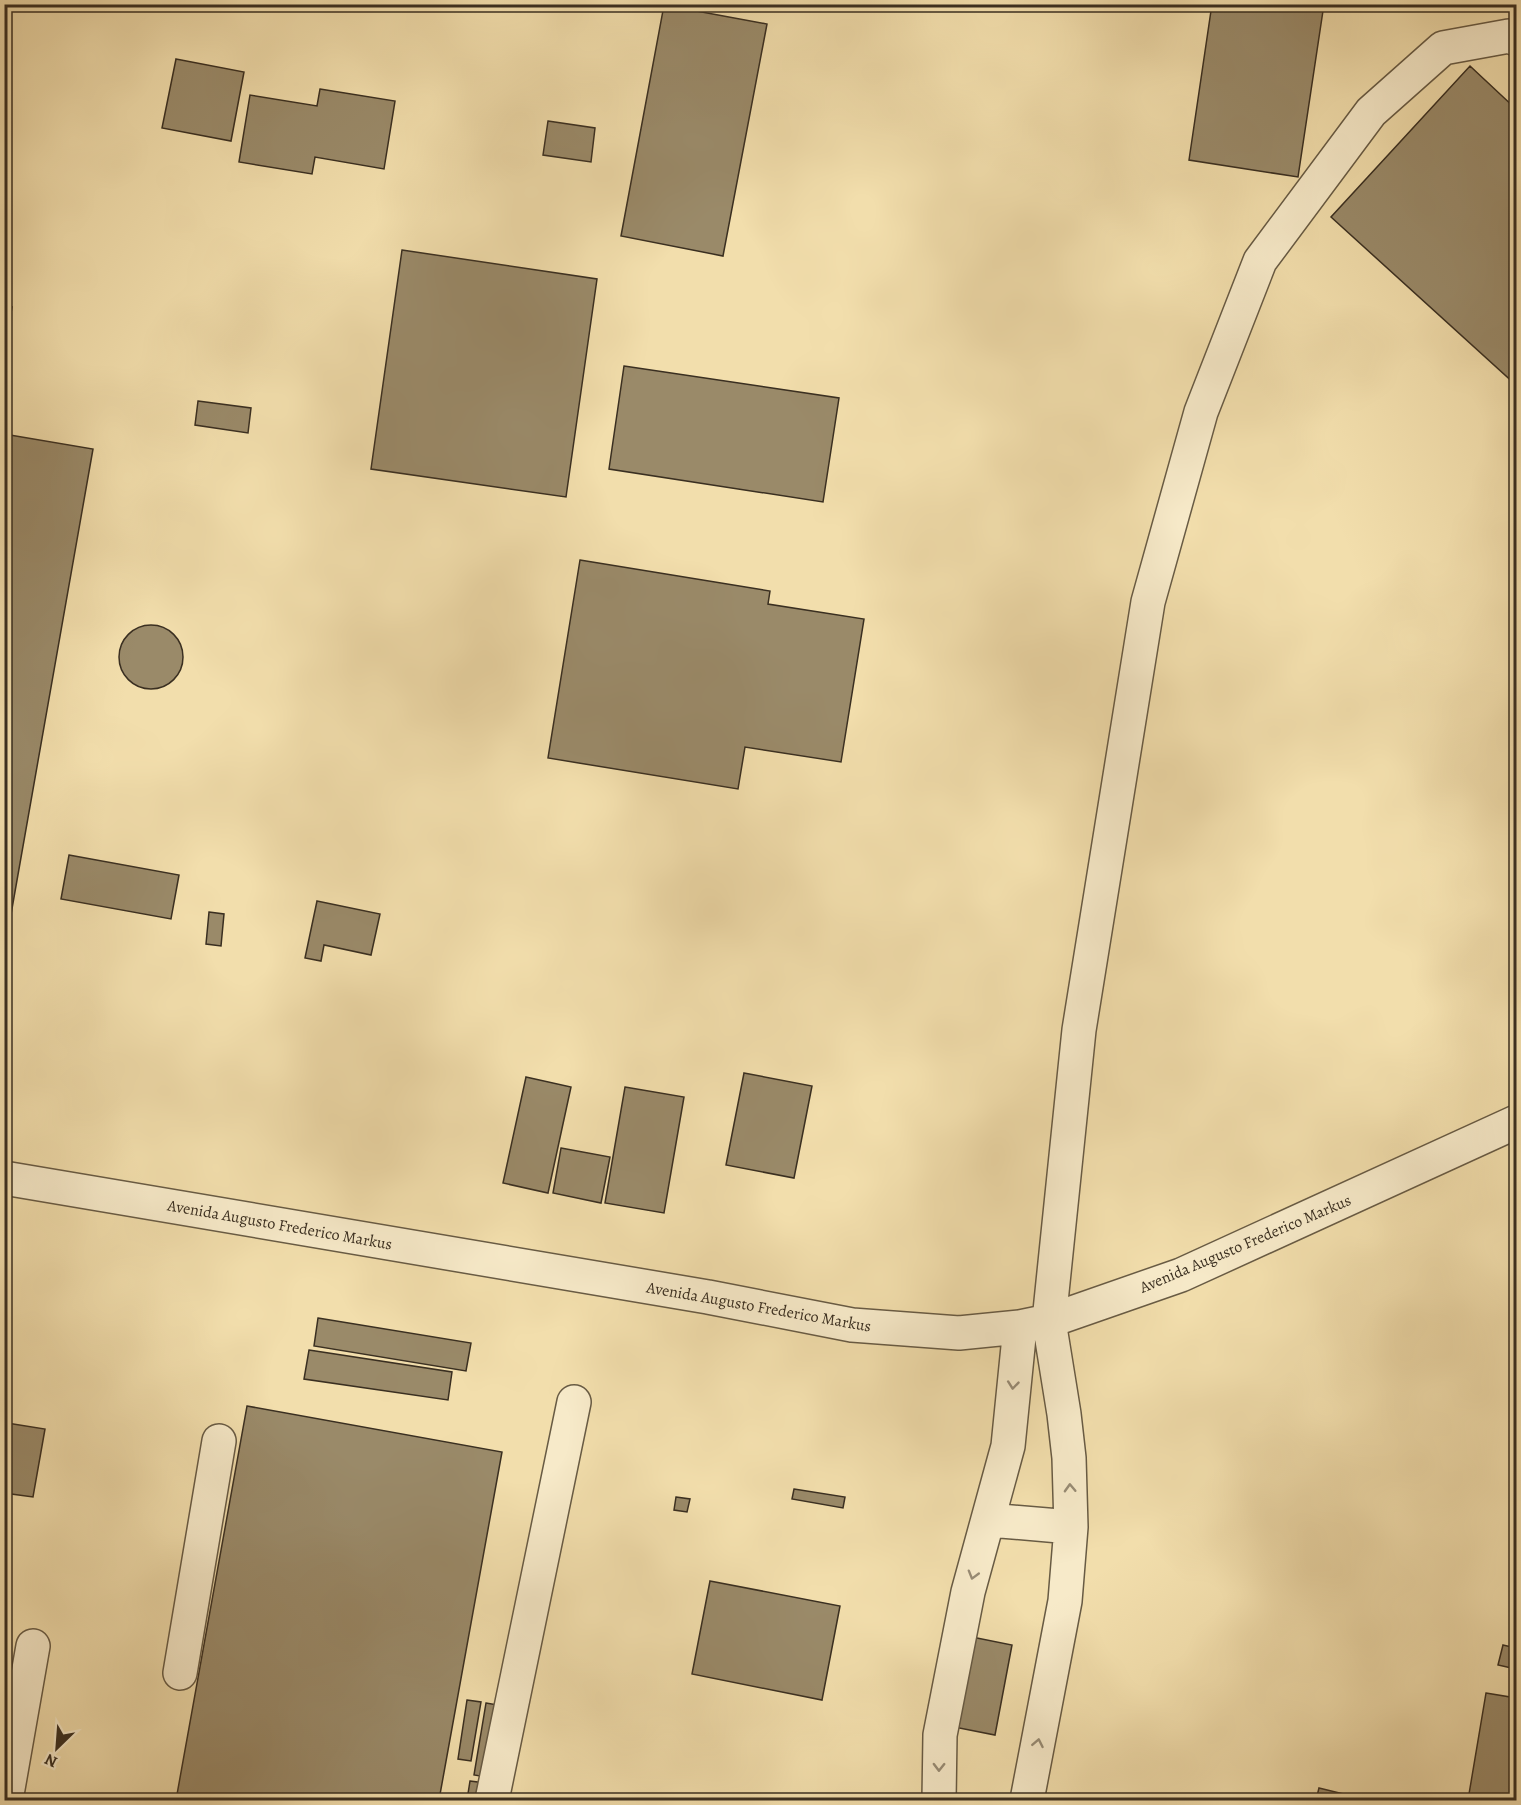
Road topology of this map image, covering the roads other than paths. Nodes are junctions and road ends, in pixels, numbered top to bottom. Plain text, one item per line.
1 (1516, 39) edge
2 (1516, 1122) edge
3 (4, 1178) edge
4 (1035, 1324) junction
5 (574, 1402) dead end
6 (219, 1441) dead end
7 (988, 1520) junction
8 (1071, 1527) junction
9 (33, 1646) dead end
10 (180, 1673) dead end
11 (6, 1800) edge
12 (492, 1800) edge
13 (939, 1800) edge
14 (1027, 1800) edge

1 - 4 street
2 - 4 street, Avenida Augusto Frederico Markus
3 - 4 street, Avenida Augusto Frederico Markus
4 -> 7 street
8 -> 4 street
5 - 12 street
6 - 10 street
7 - 8 street
7 -> 13 street
14 -> 8 street
9 - 11 street

